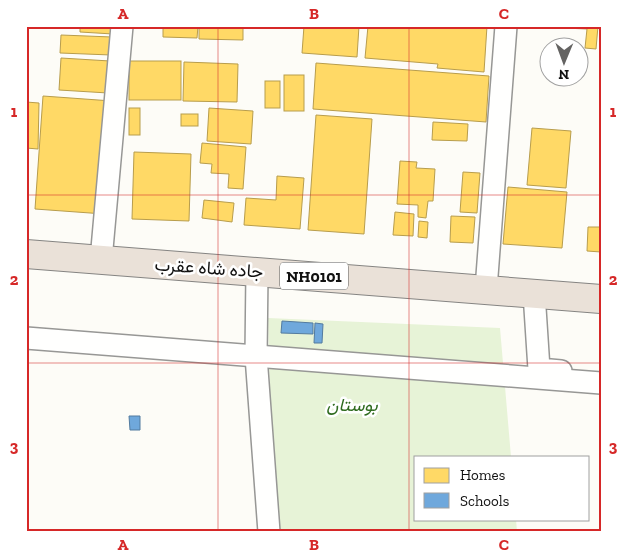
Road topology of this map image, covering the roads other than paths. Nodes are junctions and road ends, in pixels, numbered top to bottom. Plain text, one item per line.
1 (122, 26) edge
2 (506, 26) edge
3 (26, 254) edge
4 (101, 260) junction
5 (257, 272) junction
6 (486, 290) junction
7 (534, 294) junction
8 (601, 299) edge
9 (26, 338) edge
10 (256, 356) junction
11 (601, 374) edge
12 (601, 383) edge
13 (269, 532) edge

1 - 4 street
2 - 6 street
3 - 4 highway, جاده شاه عقرب / NH0101
4 - 5 highway, جاده شاه عقرب / NH0101
5 - 6 highway, جاده شاه عقرب / NH0101
5 - 10 street
6 - 7 highway, جاده شاه عقرب / NH0101
7 - 8 highway, جاده شاه عقرب / NH0101
7 - 11 street
9 - 10 street
10 - 12 street
10 - 13 street

